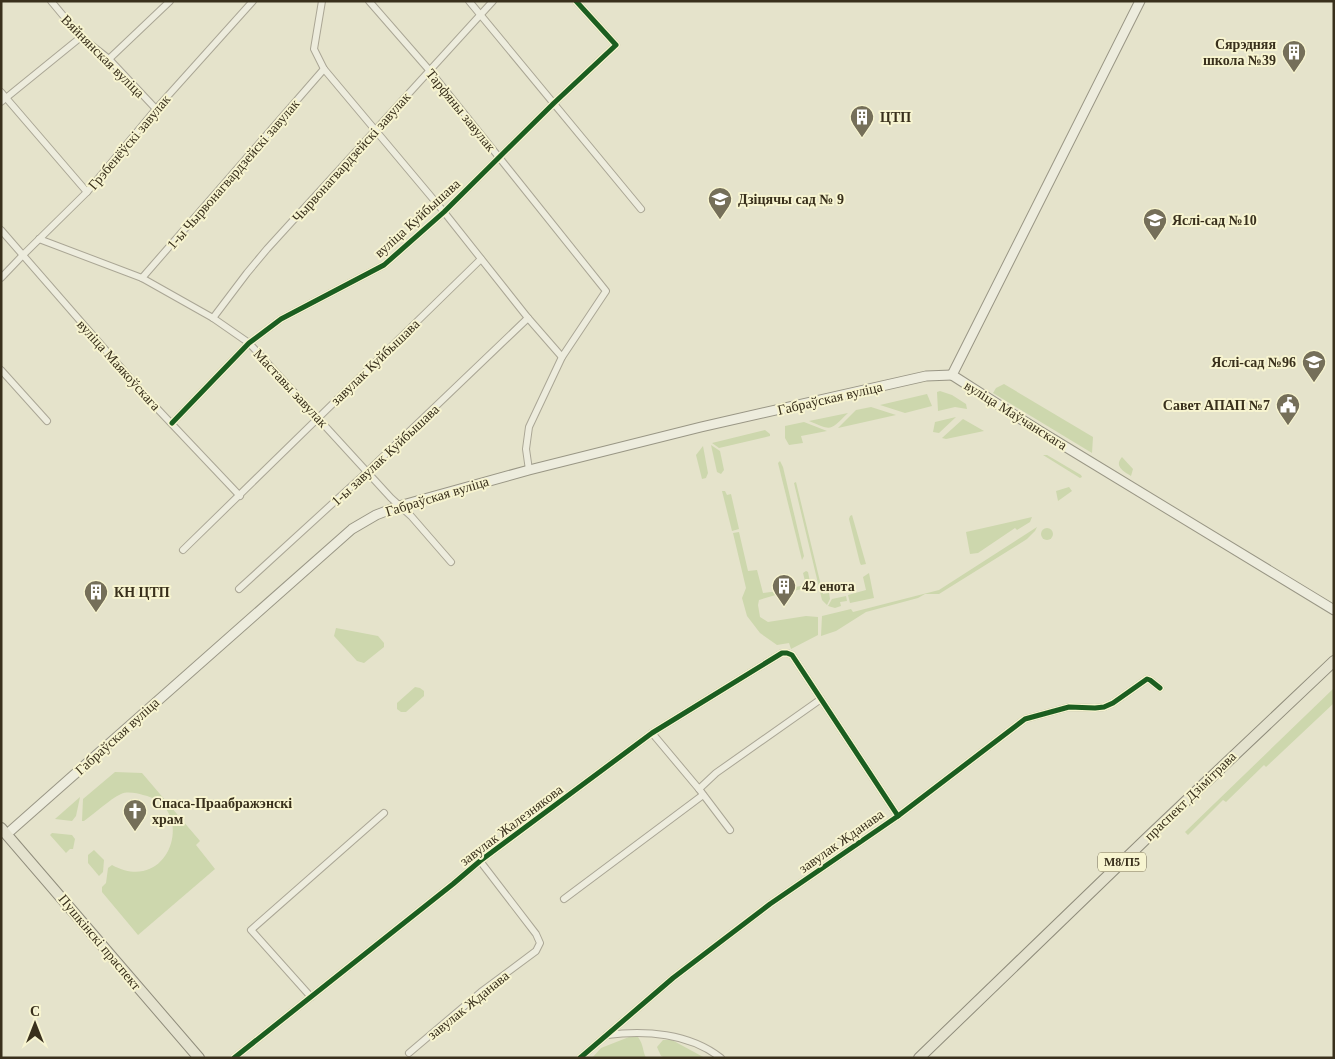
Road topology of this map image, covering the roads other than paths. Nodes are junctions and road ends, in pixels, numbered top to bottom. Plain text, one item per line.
1 (51, 1) edge
2 (170, 1) edge
3 (253, 1) edge
4 (322, 1) edge
5 (369, 1) edge
6 (468, 1) edge
7 (493, 1) edge
8 (576, 1) edge
9 (1140, 1) edge
10 (480, 15) junction
11 (81, 37) junction
12 (110, 59) junction
13 (324, 69) junction
14 (430, 71) junction
15 (1, 92) edge
16 (4, 100) edge
17 (554, 103) junction
18 (156, 110) junction
19 (375, 129) junction
20 (500, 158) junction
21 (87, 192) junction
22 (641, 209) dead end
23 (444, 212) junction
24 (1, 230) edge
25 (39, 239) junction
26 (23, 255) junction
27 (481, 259) junction
28 (1, 278) edge
29 (142, 278) junction
30 (213, 318) junction
31 (528, 318) junction
32 (249, 343) junction
33 (562, 357) junction
34 (1, 370) edge
35 (952, 375) junction
36 (318, 418) junction
37 (47, 421) dead end
38 (172, 423) junction
39 (529, 470) junction
40 (367, 472) junction
41 (240, 496) junction
42 (399, 506) junction
43 (183, 550) dead end
44 (451, 562) dead end
45 (239, 589) dead end
46 (1334, 610) edge
47 (1334, 661) edge
48 (1160, 688) dead end
49 (821, 700) junction
50 (652, 733) junction
51 (699, 789) junction
52 (703, 795) junction
53 (384, 813) dead end
54 (898, 816) junction
55 (730, 830) dead end
56 (3, 833) edge
57 (480, 861) junction
58 (564, 899) dead end
59 (536, 934) joint
60 (311, 997) junction
61 (607, 1036) junction
62 (409, 1053) dead end
63 (199, 1058) edge
64 (234, 1058) edge
65 (580, 1058) edge
66 (721, 1058) edge
67 (919, 1058) edge

1 - 11 street, Вяйнянская вуліца
2 - 12 street
3 - 18 street, Грэбенёўскі завулак
4 - 13 street
5 - 14 street, Тарфяны завулак
6 - 10 street
7 - 10 street, Чырвонагвардзейскі завулак
8 - 17 street, вуліца Куйбышава
9 - 35 main road, вуліца Маўчанскага
10 - 14 street, Чырвонагвардзейскі завулак
10 - 17 street
11 - 12 street, Вяйнянская вуліца
11 - 16 street
12 - 18 street, Вяйнянская вуліца
13 - 19 street
13 - 29 street, 1-ы Чырвонагвардзейскі завулак
14 - 19 street, Чырвонагвардзейскі завулак
14 - 20 street, Тарфяны завулак
15 - 16 street
16 - 21 street
17 - 20 street, вуліца Куйбышава
17 - 22 street
18 - 21 street, Грэбенёўскі завулак
19 - 23 street
19 - 30 street, Чырвонагвардзейскі завулак
20 - 23 street, вуліца Куйбышава
20 - 33 street, Тарфяны завулак
21 - 25 street, Грэбенёўскі завулак
23 - 27 street
23 - 32 street, вуліца Куйбышава
24 - 26 street, вуліца Маякоўскага
25 - 26 street, Грэбенёўскі завулак
25 - 29 street, Маставы завулак
26 - 28 street, Грэбенёўскі завулак
26 - 38 street, вуліца Маякоўскага
27 - 31 street
27 - 36 street, завулак Куйбышава
29 - 30 street, Маставы завулак
30 - 32 street, Маставы завулак
31 - 33 street
31 - 40 street, 1-ы завулак Куйбышава
32 - 36 street, Маставы завулак
32 - 38 street, вуліца Куйбышава
33 - 39 street
34 - 37 street
35 - 39 main road, Габраўская вуліца
35 - 46 main road, вуліца Маўчанскага
36 - 40 street, Маставы завулак
36 - 41 street, завулак Куйбышава
38 - 41 street, вуліца Маякоўскага
39 - 42 main road, Габраўская вуліца
40 - 42 street, Маставы завулак
40 - 45 street, 1-ы завулак Куйбышава
41 - 43 street, завулак Куйбышава
42 - 44 street, Маставы завулак
42 - 56 main road, Габраўская вуліца
47 - 67 main road, праспект Дзімітрава / М8/П5
48 - 54 street, завулак Жданава
49 - 50 street, завулак Жалезнякова
49 - 51 street
49 - 54 street
50 - 51 street
50 - 57 street, завулак Жалезнякова
51 - 52 street
52 - 55 street
52 - 58 street
53 - 60 street
54 - 61 street, завулак Жданава
56 - 63 main road, Пушкінскі праспект
57 - 59 street, завулак Жалезнякова
57 - 60 street, завулак Жалезнякова
59 - 62 street, завулак Жданава
60 - 64 street, завулак Жалезнякова
61 - 65 street, завулак Жданава
61 - 66 street

